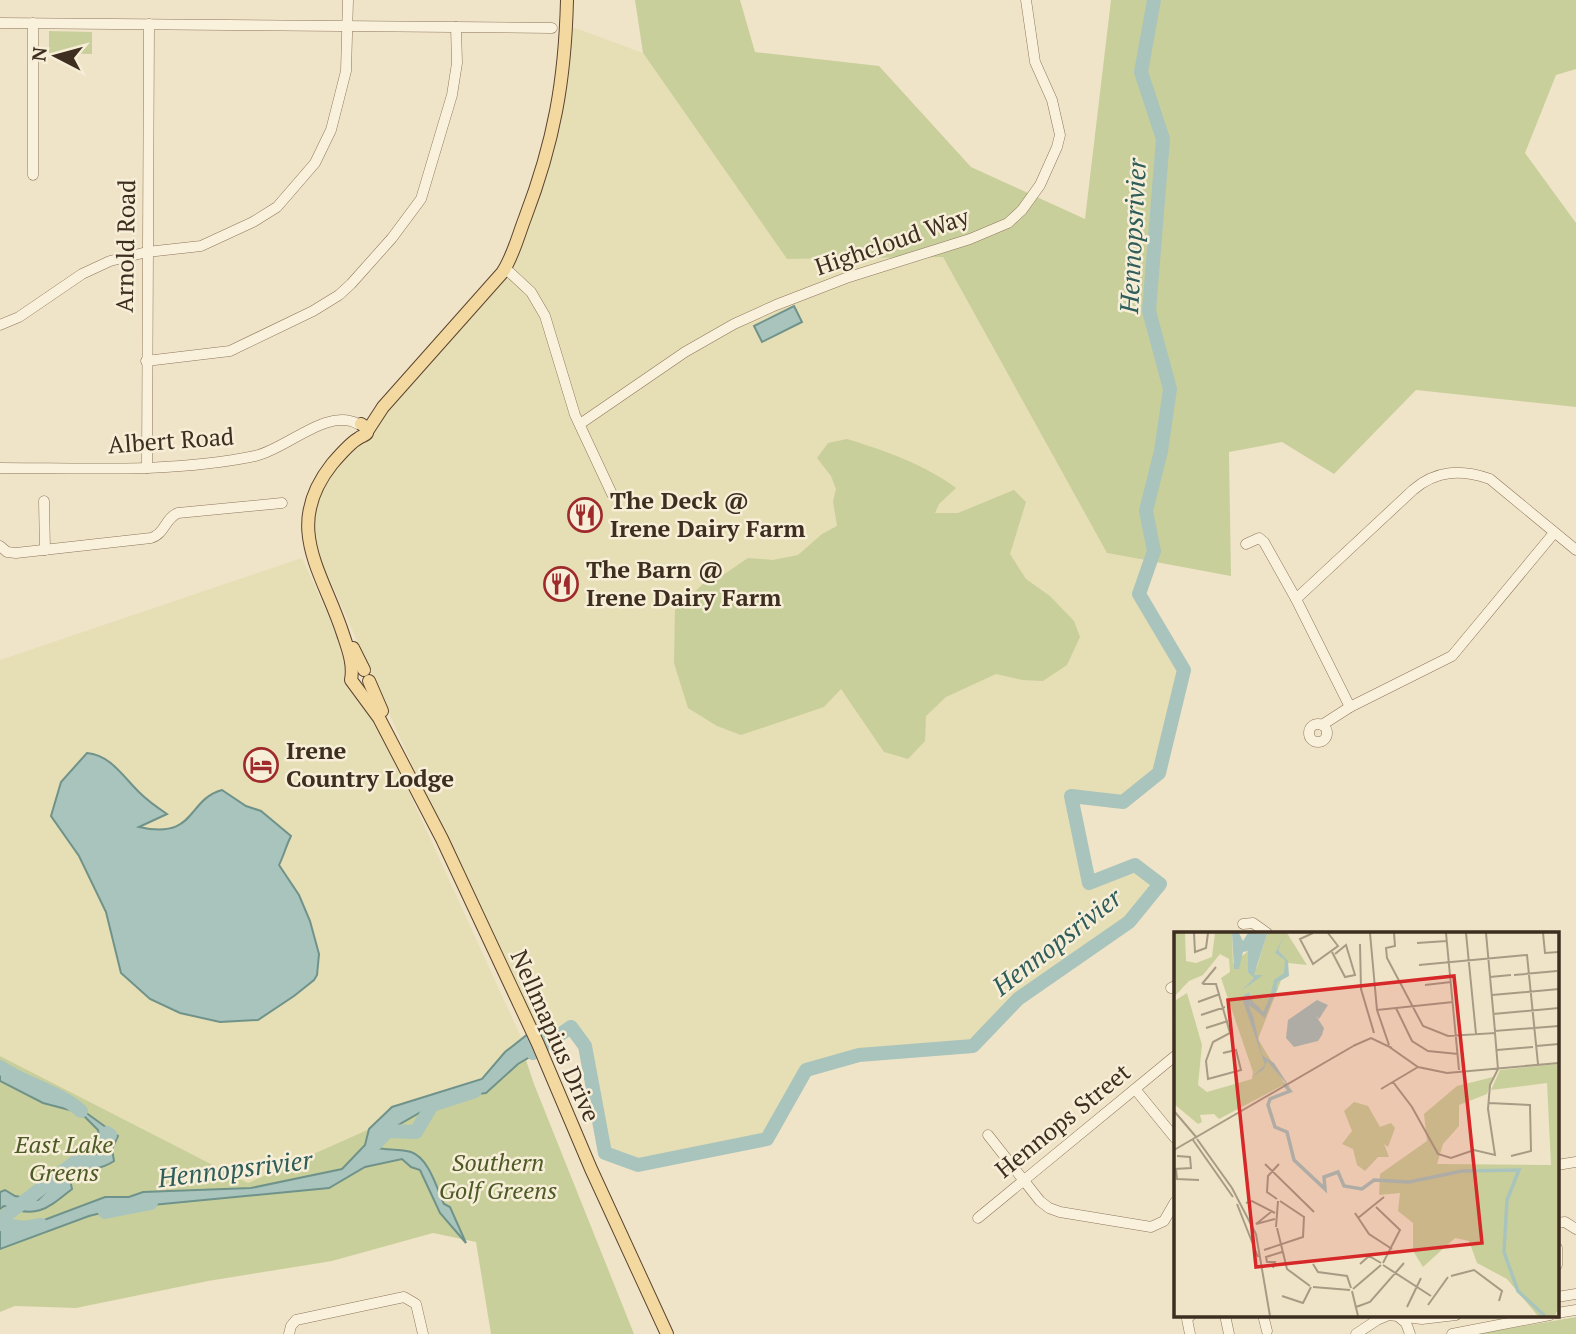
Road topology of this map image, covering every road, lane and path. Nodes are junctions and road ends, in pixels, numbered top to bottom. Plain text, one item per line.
1 (348, 0) edge
2 (567, 0) edge
3 (1026, 0) edge
4 (0, 23) edge
5 (33, 23) junction
6 (149, 24) junction
7 (347, 26) junction
8 (456, 27) junction
9 (552, 28) dead end
10 (33, 175) dead end
11 (147, 251) junction
12 (505, 268) junction
13 (0, 325) edge
14 (146, 361) junction
15 (580, 424) junction
16 (359, 430) junction
17 (0, 468) edge
18 (146, 468) junction
19 (612, 494) dead end
20 (44, 501) dead end
21 (282, 503) dead end
22 (1554, 533) junction
23 (1246, 544) dead end
24 (0, 546) edge
25 (45, 550) junction
26 (1576, 550) edge
27 (1296, 599) junction
28 (1350, 707) junction
29 (1322, 725) dead end
30 (1243, 924) dead end
31 (1265, 932) edge
32 (1174, 1057) edge
33 (1135, 1089) junction
34 (988, 1135) dead end
35 (1174, 1137) edge
36 (1576, 1162) edge
37 (1558, 1165) edge
38 (1025, 1180) junction
39 (1174, 1204) edge
40 (978, 1218) dead end
41 (1558, 1222) edge
42 (1576, 1229) edge
43 (1576, 1294) edge
44 (1558, 1297) edge
45 (1576, 1310) edge
46 (1558, 1313) edge
47 (1190, 1316) edge
48 (1225, 1316) edge
49 (1264, 1316) edge
50 (1396, 1316) edge
51 (1448, 1316) edge
52 (1545, 1316) edge
53 (1376, 1319) edge
54 (1267, 1331) dead end
55 (289, 1334) edge
56 (423, 1334) edge
57 (667, 1334) edge
58 (1190, 1334) edge
59 (1228, 1334) edge
60 (1356, 1334) edge
61 (1369, 1334) edge
62 (1410, 1334) edge
63 (1452, 1334) edge

1 - 7 street
2 - 12 main road, Nellmapius Drive
3 - 15 street, Highcloud Way
4 - 5 street
5 - 6 street
5 - 10 street
6 - 7 street
6 - 11 street, Arnold Road
7 - 8 street
7 - 11 street
8 - 9 street
8 - 14 street
11 - 13 street
11 - 14 street, Arnold Road
12 - 15 street
12 - 16 main road, Nellmapius Drive
14 - 18 street, Arnold Road
15 - 19 street
16 - 18 street, Albert Road
16 - 57 main road, Nellmapius Drive
17 - 18 street, Albert Road
20 - 25 street
21 - 25 street
22 - 26 street
22 - 27 street
22 - 28 street
23 - 27 street
24 - 25 street
27 - 28 street
28 - 29 street
30 - 31 street
32 - 33 street, Hennops Street
33 - 35 street
33 - 38 street, Hennops Street
34 - 38 street
36 - 37 street
38 - 39 street
38 - 40 street, Hennops Street
41 - 42 street
43 - 44 street
45 - 46 street
47 - 58 street
48 - 59 street
49 - 54 street
50 - 51 street
50 - 53 street
50 - 62 street
52 - 63 street
53 - 60 street
53 - 61 street
55 - 56 street

